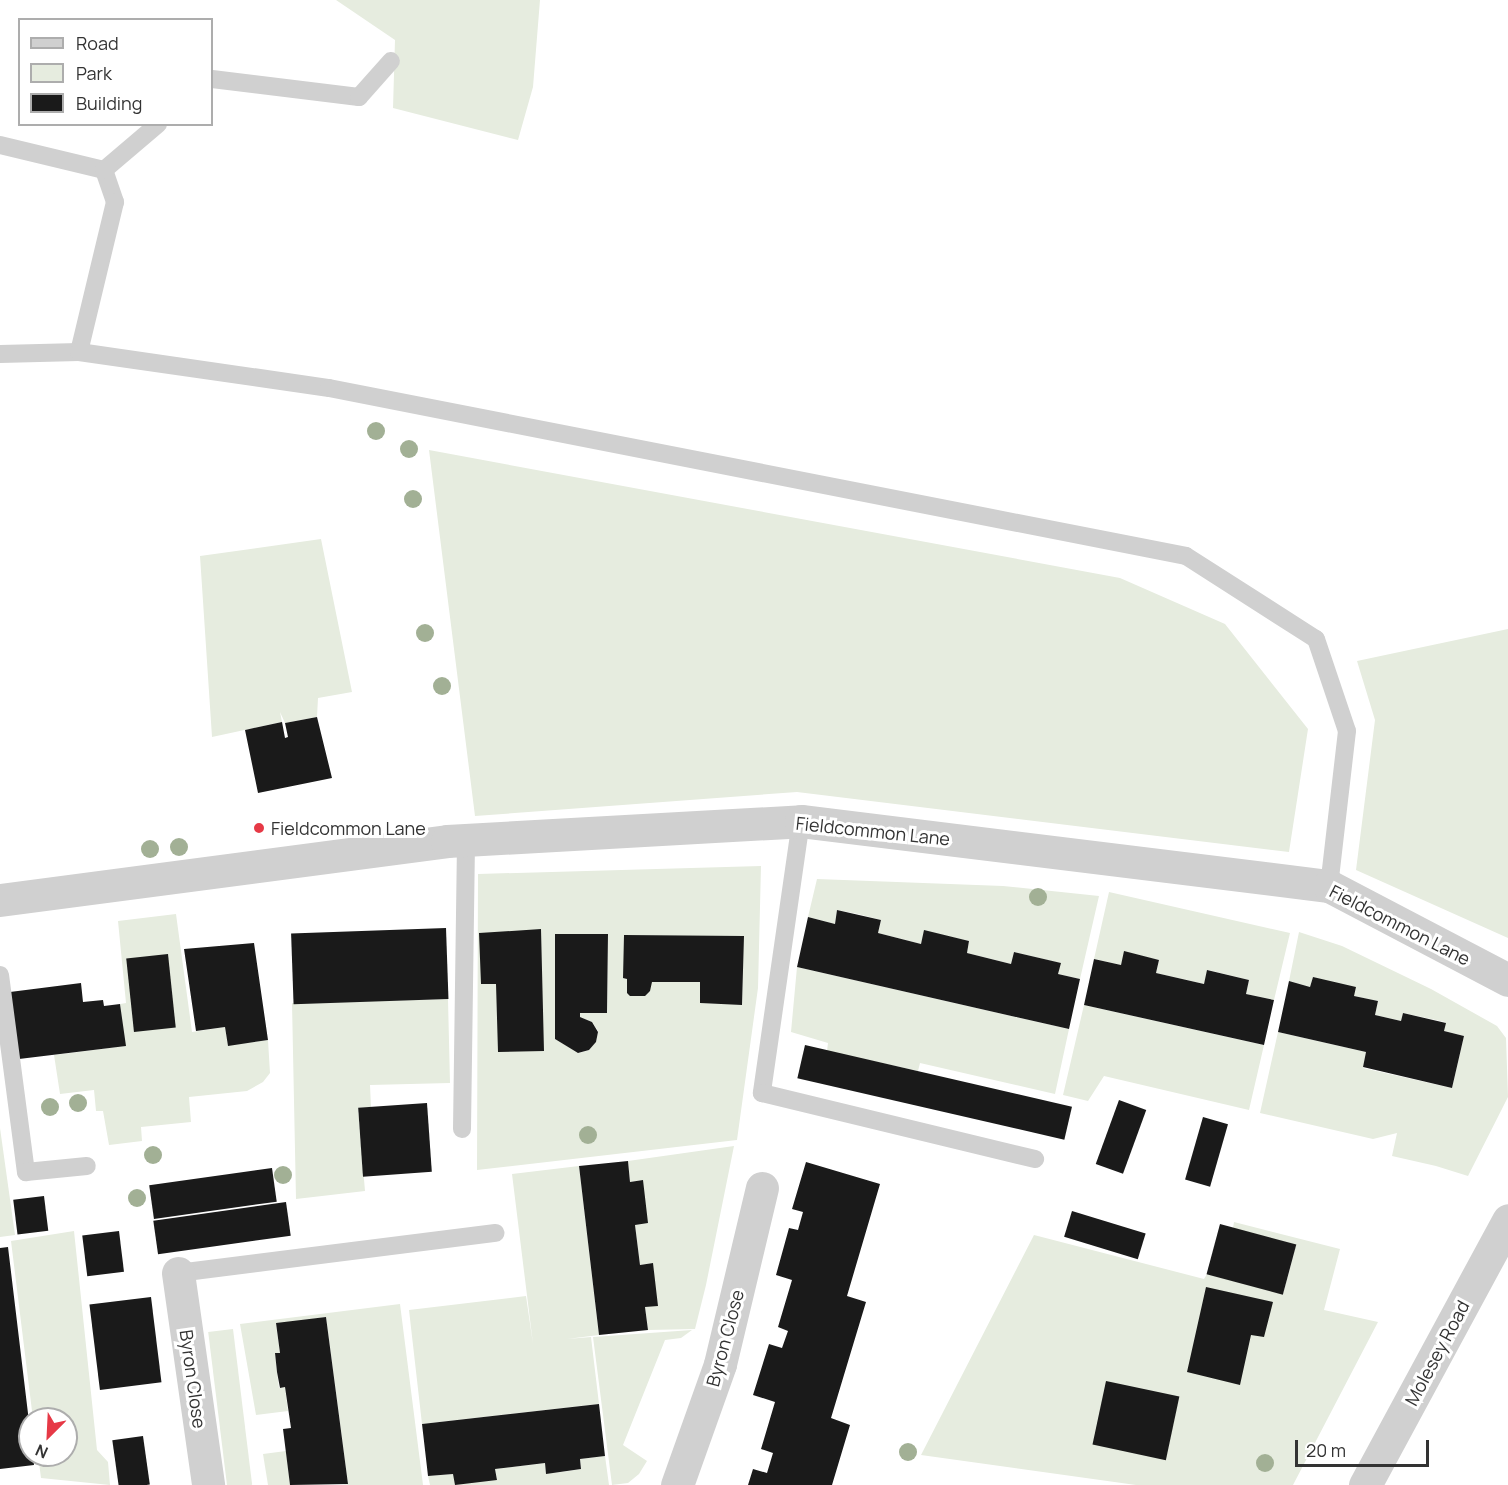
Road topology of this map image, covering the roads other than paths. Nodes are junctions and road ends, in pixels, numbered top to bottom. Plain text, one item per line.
1 (391, 61) dead end
2 (213, 79) edge
3 (156, 126) edge
4 (0, 145) edge
5 (104, 170) junction
6 (80, 352) junction
7 (0, 354) edge
8 (801, 821) junction
9 (466, 840) junction
10 (1329, 886) junction
11 (0, 900) edge
12 (0, 975) edge
13 (1508, 980) edge
14 (462, 1129) dead end
15 (1035, 1159) dead end
16 (87, 1166) dead end
17 (762, 1188) dead end
18 (1508, 1220) edge
19 (495, 1233) dead end
20 (178, 1274) joint
21 (208, 1485) edge
22 (677, 1485) edge
23 (1365, 1485) edge

1 - 2 lane
3 - 5 lane
4 - 5 lane
5 - 6 lane
6 - 7 lane
6 - 10 lane
8 - 9 street, Fieldcommon Lane
8 - 10 street, Fieldcommon Lane
8 - 15 lane
9 - 11 street, Fieldcommon Lane
9 - 14 lane
10 - 13 street, Fieldcommon Lane
12 - 16 lane
17 - 22 street, Byron Close
18 - 23 street, Molesey Road
19 - 20 lane
20 - 21 street, Byron Close

